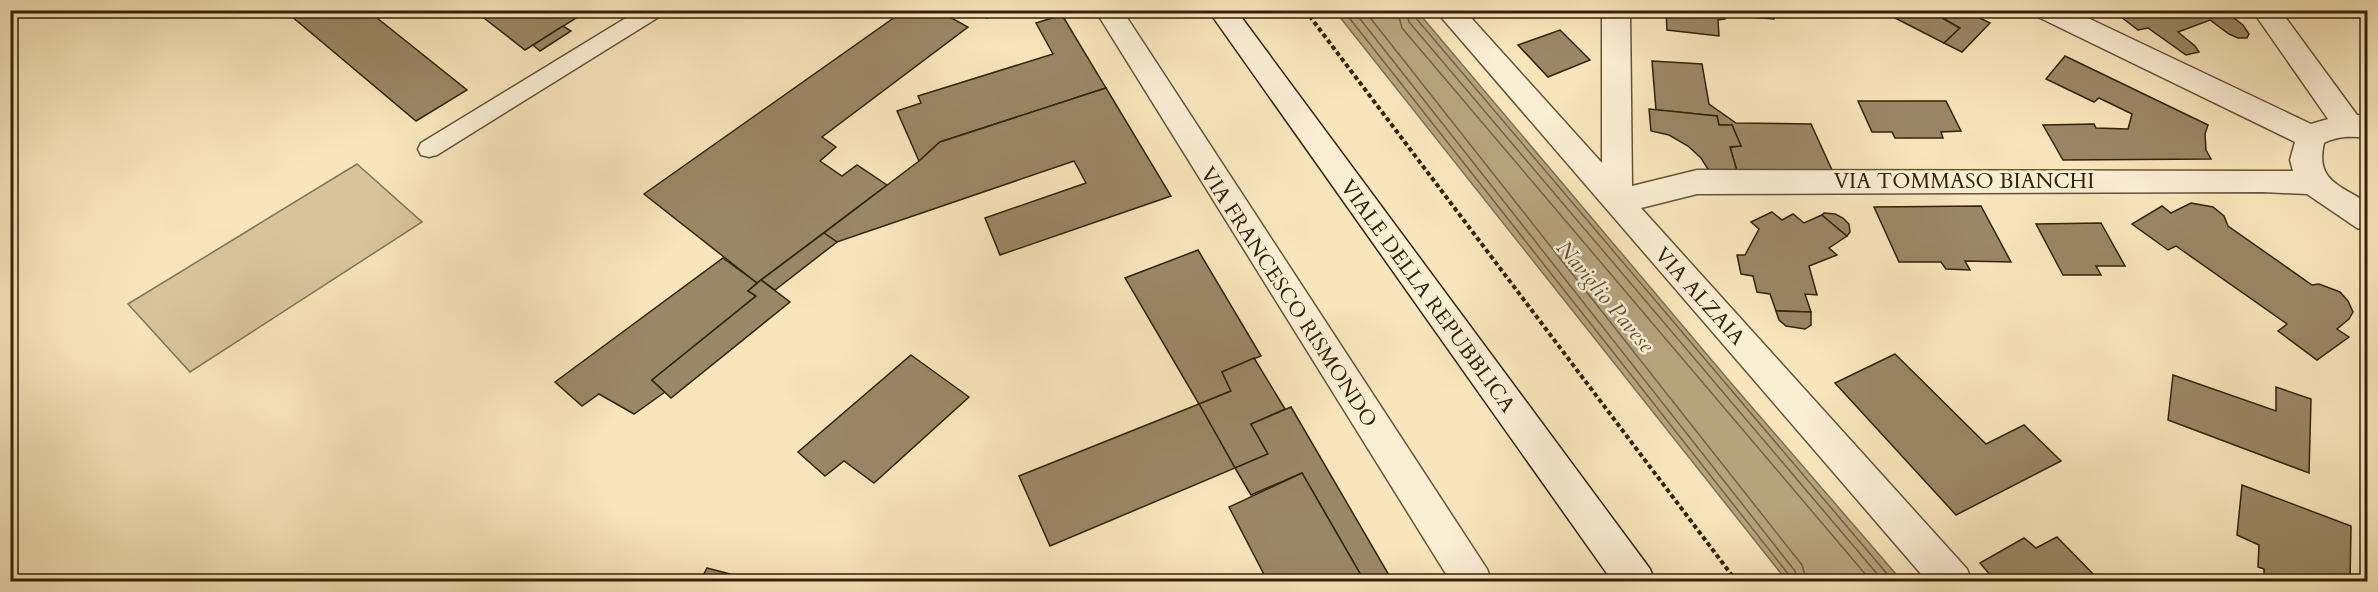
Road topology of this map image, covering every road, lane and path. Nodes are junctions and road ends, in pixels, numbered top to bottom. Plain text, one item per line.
1 (654, 10) edge
2 (1108, 10) edge
3 (1221, 10) edge
4 (1305, 10) edge
5 (1448, 10) edge
6 (1616, 10) edge
7 (2046, 10) edge
8 (2265, 10) edge
9 (2358, 126) edge
10 (2311, 137) junction
11 (429, 149) dead end
12 (2313, 183) junction
13 (1617, 202) junction
14 (2367, 219) edge
15 (1473, 582) edge
16 (1636, 582) edge
17 (1737, 582) edge
18 (1953, 582) edge

1 - 11 lane
2 - 15 street, VIA FRANCESCO RISMONDO
3 - 16 street, VIALE DELLA REPUBBLICA
4 - 17 path
5 - 13 street, VIA ALZAIA
6 - 13 street
7 - 10 street
8 - 9 street
9 - 10 street
10 - 12 street
12 - 13 street, VIA TOMMASO BIANCHI
12 - 14 street
13 - 18 street, VIA ALZAIA

